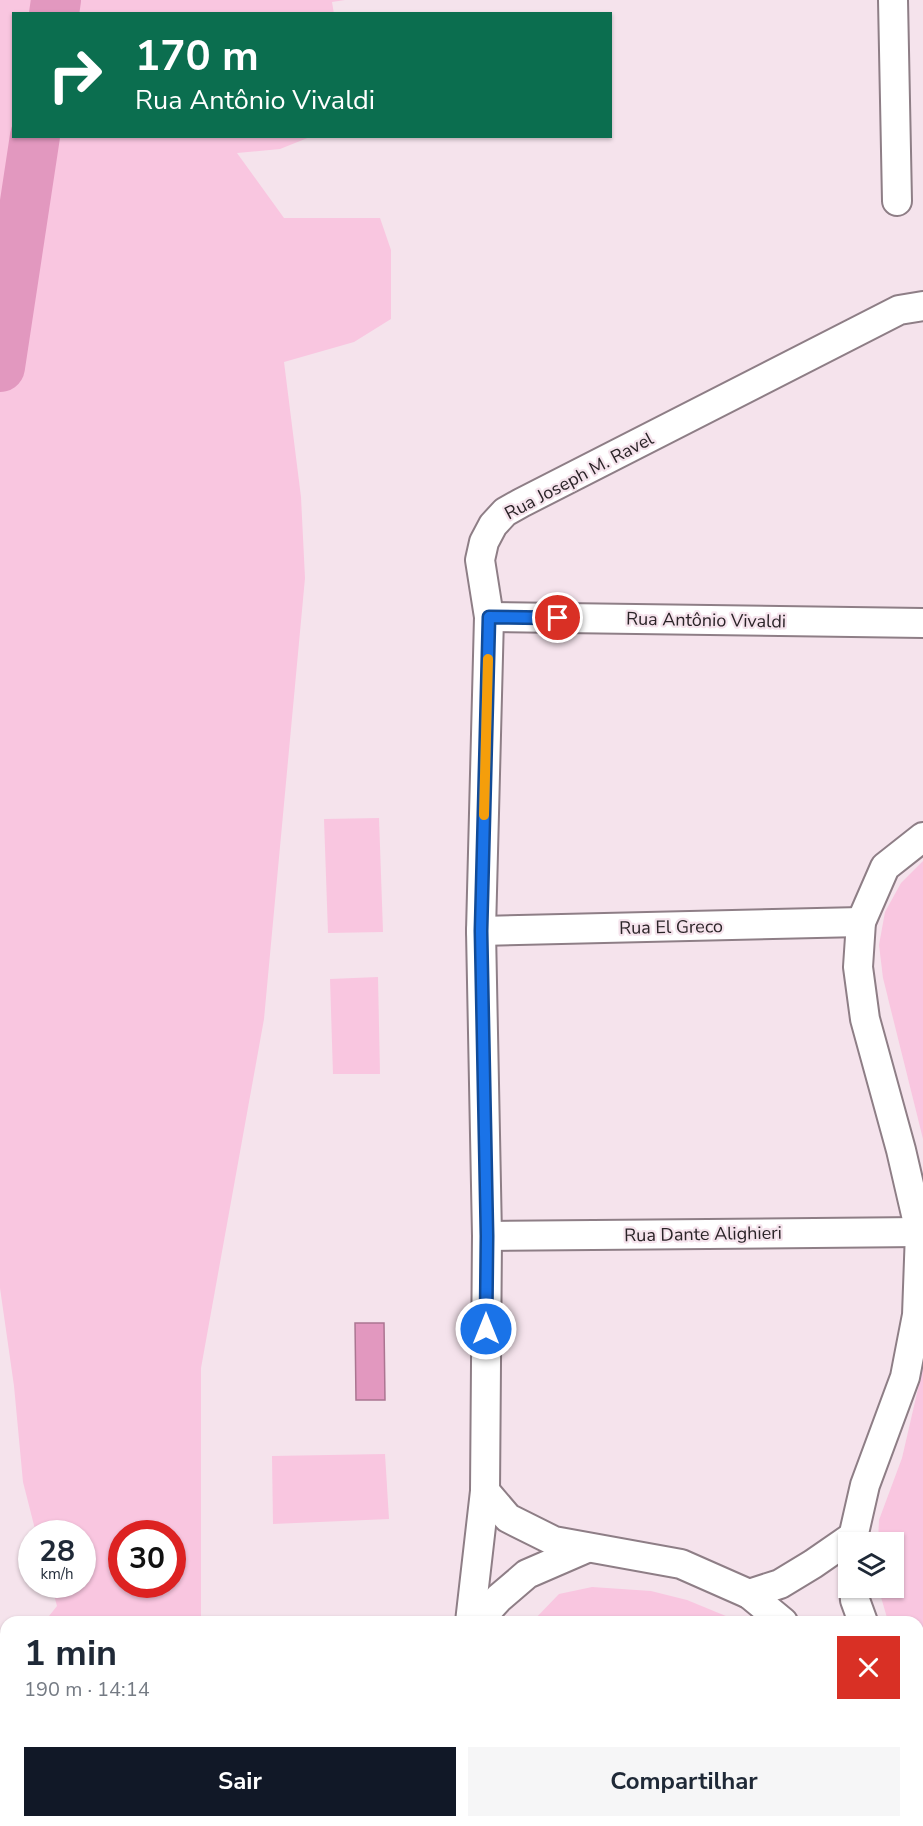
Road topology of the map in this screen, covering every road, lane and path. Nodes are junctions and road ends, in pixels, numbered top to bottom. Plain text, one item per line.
1 (893, 0) edge
2 (897, 201) dead end
3 (923, 306) edge
4 (489, 617) junction
5 (923, 622) edge
6 (923, 837) edge
7 (861, 922) junction
8 (481, 931) junction
9 (920, 1232) junction
10 (487, 1236) junction
11 (485, 1491) junction
12 (854, 1532) edge
13 (587, 1548) junction
14 (838, 1548) edge
15 (749, 1594) junction
16 (855, 1598) edge
17 (471, 1616) edge
18 (482, 1616) edge
19 (776, 1616) edge
20 (860, 1616) edge

1 - 2 street
3 - 4 street, Rua Joseph M. Ravel
4 - 5 street, Rua Antônio Vivaldi
4 - 8 street, Rua Joseph M. Ravel
6 - 7 street
7 - 8 street, Rua El Greco
7 - 9 street
8 - 10 street, Rua Joseph M. Ravel
9 - 10 street, Rua Dante Alighieri
9 - 12 street
10 - 11 street, Rua Joseph M. Ravel
11 - 13 street
11 - 17 street, Rua Joseph M. Ravel
13 - 15 street
13 - 18 street
14 - 15 street
15 - 19 street
16 - 20 street

